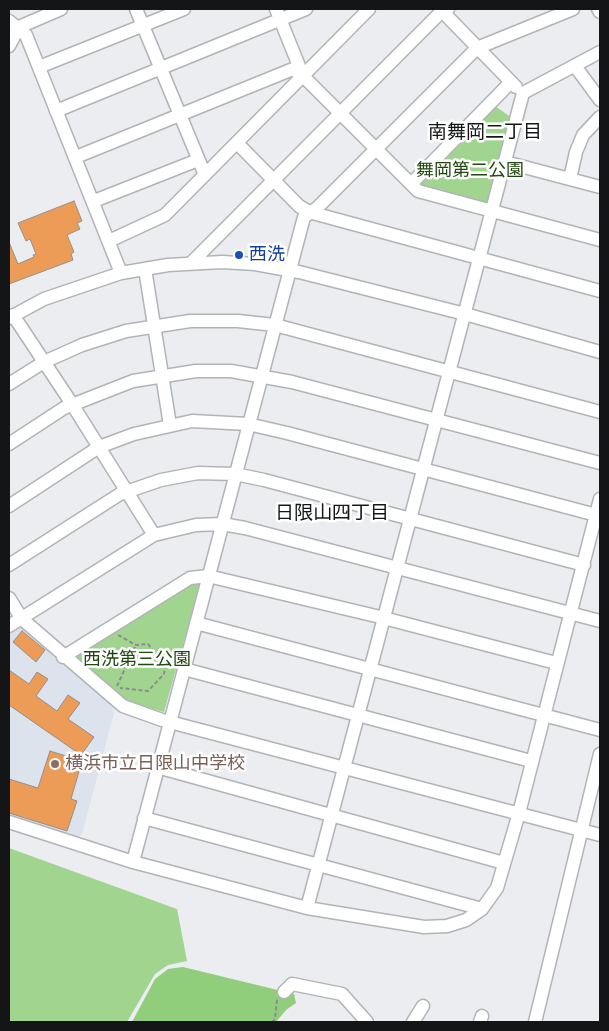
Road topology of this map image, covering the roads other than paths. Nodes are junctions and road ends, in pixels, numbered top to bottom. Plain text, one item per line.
1 (61, 9) edge
2 (136, 9) edge
3 (184, 9) edge
4 (306, 9) edge
5 (369, 9) edge
6 (573, 9) edge
7 (598, 9) edge
8 (443, 10) edge
9 (600, 12) edge
10 (278, 14) edge
11 (14, 24) edge
12 (143, 25) junction
13 (9, 46) edge
14 (477, 48) junction
15 (600, 52) edge
16 (575, 66) junction
17 (39, 67) junction
18 (160, 67) junction
19 (303, 76) junction
20 (511, 82) junction
21 (523, 93) junction
22 (600, 100) edge
23 (56, 111) junction
24 (341, 113) junction
25 (180, 116) junction
26 (600, 116) edge
27 (237, 143) junction
28 (375, 148) junction
29 (76, 157) junction
30 (198, 160) junction
31 (505, 162) junction
32 (205, 175) junction
33 (570, 179) junction
34 (274, 180) junction
35 (411, 184) junction
36 (600, 187) edge
37 (94, 201) junction
38 (309, 212) junction
39 (492, 212) junction
40 (600, 240) edge
41 (109, 241) junction
42 (479, 260) junction
43 (191, 263) junction
44 (145, 269) junction
45 (289, 270) junction
46 (121, 273) junction
47 (600, 292) edge
48 (464, 314) junction
49 (11, 317) edge
50 (154, 325) junction
51 (275, 325) junction
52 (600, 352) edge
53 (44, 362) junction
54 (450, 372) junction
55 (162, 374) junction
56 (262, 375) junction
57 (9, 384) edge
58 (72, 404) junction
59 (600, 412) edge
60 (437, 420) junction
61 (248, 424) junction
62 (170, 425) junction
63 (9, 444) edge
64 (99, 447) junction
65 (600, 463) edge
66 (424, 470) junction
67 (235, 474) junction
68 (126, 491) junction
69 (600, 499) edge
70 (9, 506) edge
71 (598, 515) edge
72 (410, 517) junction
73 (222, 524) junction
74 (154, 535) junction
75 (584, 564) junction
76 (9, 565) edge
77 (397, 568) junction
78 (208, 576) junction
79 (9, 598) edge
80 (571, 614) junction
81 (384, 618) junction
82 (22, 619) junction
83 (600, 621) edge
84 (196, 623) junction
85 (9, 626) edge
86 (63, 657) junction
87 (556, 664) junction
88 (370, 668) junction
89 (184, 669) junction
90 (543, 713) junction
91 (357, 716) junction
92 (169, 721) junction
93 (600, 730) edge
94 (600, 754) edge
95 (531, 760) junction
96 (344, 766) junction
97 (158, 767) junction
98 (519, 813) junction
99 (331, 816) junction
100 (144, 818) junction
101 (9, 822) edge
102 (580, 830) junction
103 (600, 835) edge
104 (133, 862) junction
105 (504, 863) junction
106 (318, 865) junction
107 (307, 908) junction
108 (482, 908) junction
109 (284, 992) road end
110 (422, 1006) dead end
111 (367, 1022) edge
112 (413, 1022) edge
113 (535, 1022) edge

1 - 11 street
2 - 12 street
3 - 12 street
4 - 10 street
5 - 19 street
6 - 14 street
7 - 9 street
8 - 14 street
8 - 24 street
10 - 18 street
10 - 19 street
11 - 13 street
11 - 17 street
12 - 17 street
12 - 18 street
14 - 20 street
14 - 28 street
15 - 16 street
16 - 21 street
16 - 22 street
17 - 23 street
18 - 23 street
18 - 25 street
19 - 24 street
19 - 25 street
19 - 27 street
20 - 21 street
20 - 35 street
21 - 31 street
23 - 29 street
24 - 28 street
24 - 34 street
25 - 29 street
25 - 30 street
26 - 33 street
27 - 32 street
27 - 34 street
28 - 35 street
28 - 38 street
29 - 37 street
30 - 32 street
30 - 37 street
31 - 33 street
31 - 39 street
32 - 41 street
33 - 36 street
34 - 38 street
34 - 43 street
35 - 39 street
37 - 41 street
38 - 42 street
38 - 45 street
39 - 40 street
39 - 42 street
41 - 46 street
42 - 47 street
42 - 48 street
43 - 44 street
43 - 45 street
44 - 46 street
44 - 50 street
45 - 48 street
45 - 51 street
46 - 49 street
48 - 52 street
48 - 54 street
49 - 53 street
50 - 51 street
50 - 53 street
50 - 55 street
51 - 54 street
51 - 56 street
53 - 57 street
53 - 58 street
54 - 59 street
54 - 60 street
55 - 56 street
55 - 58 street
55 - 62 street
56 - 60 street
56 - 61 street
58 - 63 street
58 - 64 street
60 - 65 street
60 - 66 street
61 - 62 street
61 - 66 street
61 - 67 street
62 - 64 street
64 - 68 street
64 - 70 street
66 - 71 street
66 - 72 street
67 - 68 street
67 - 72 street
67 - 73 street
68 - 74 street
68 - 76 street
69 - 71 street
71 - 75 street
72 - 75 street
72 - 77 street
73 - 74 street
73 - 77 street
73 - 78 street
74 - 82 street
75 - 80 street
77 - 80 street
77 - 81 street
78 - 81 street
78 - 84 street
78 - 86 street
79 - 82 street
80 - 83 street
80 - 87 street
81 - 87 street
81 - 88 street
82 - 85 street
82 - 86 street
84 - 88 street
84 - 89 street
86 - 92 street
87 - 90 street
88 - 90 street
88 - 91 street
89 - 91 street
89 - 92 street
90 - 93 street
90 - 95 street
91 - 95 street
91 - 96 street
92 - 96 street
92 - 97 street
94 - 102 street
95 - 98 street
96 - 98 street
96 - 99 street
97 - 99 street
97 - 100 street
98 - 102 street
98 - 105 street
99 - 105 street
99 - 106 street
100 - 104 street
100 - 106 street
101 - 104 street
102 - 103 street
102 - 113 street
104 - 107 street
105 - 108 street
106 - 107 street
106 - 108 street
107 - 108 street
109 - 111 street
110 - 112 street

